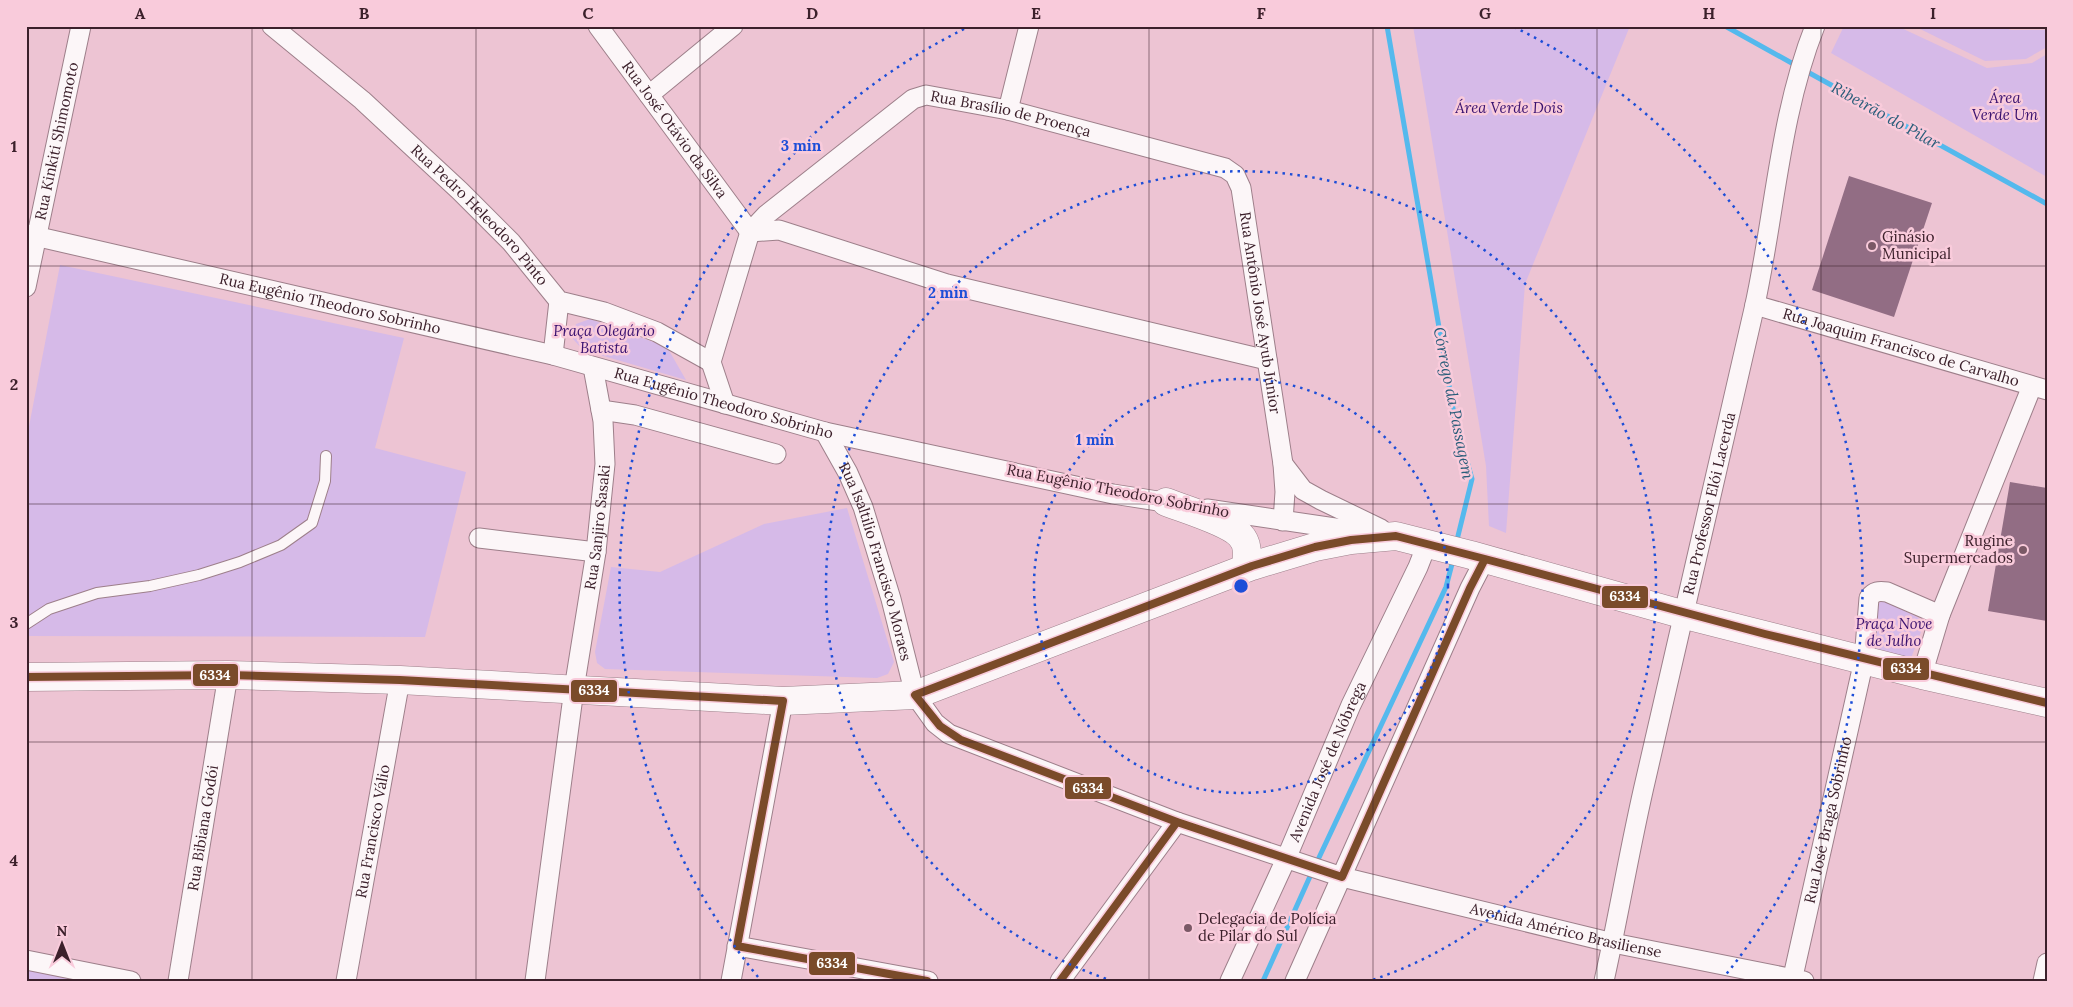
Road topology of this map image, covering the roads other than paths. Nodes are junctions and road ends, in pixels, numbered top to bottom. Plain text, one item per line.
1 (81, 26) edge
2 (272, 26) edge
3 (598, 26) edge
4 (733, 26) edge
5 (1029, 26) edge
6 (1812, 35) edge
7 (649, 95) junction
8 (1008, 110) junction
9 (1225, 168) joint
10 (750, 232) junction
11 (32, 235) edge
12 (26, 287) edge
13 (559, 300) junction
14 (1755, 305) junction
15 (553, 355) junction
16 (1267, 360) junction
17 (711, 362) junction
18 (593, 367) junction
19 (2039, 388) edge
20 (724, 404) junction
21 (601, 410) junction
22 (825, 432) junction
23 (776, 454) dead end
24 (326, 456) dead end
25 (1283, 464) junction
26 (1166, 502) junction
27 (1284, 521) junction
28 (1396, 536) junction
29 (479, 538) dead end
30 (1433, 545) junction
31 (596, 552) junction
32 (1478, 557) junction
33 (1246, 568) junction
34 (1685, 615) junction
35 (1940, 615) junction
36 (26, 624) edge
37 (1864, 660) junction
38 (228, 675) junction
39 (1922, 675) junction
40 (26, 677) edge
41 (400, 680) junction
42 (574, 689) junction
43 (915, 695) junction
44 (783, 701) junction
45 (2047, 703) edge
46 (1177, 822) junction
47 (1293, 861) junction
48 (1335, 874) junction
49 (1613, 943) junction
50 (738, 946) junction
51 (26, 960) edge
52 (2047, 963) edge
53 (1796, 980) edge
54 (131, 981) edge
55 (178, 981) edge
56 (346, 981) edge
57 (534, 981) edge
58 (731, 981) edge
59 (928, 981) edge
60 (1060, 981) edge
61 (1230, 981) edge
62 (1295, 981) edge
63 (1604, 981) edge
64 (2043, 981) edge

1 - 11 street, Rua Kinkiti Shimomoto
2 - 13 street, Rua Pedro Heleodoro Pinto
3 - 7 street, Rua José Otávio da Silva
4 - 7 street
5 - 8 street
6 - 14 street, Rua Professor Elói Lacerda
7 - 10 street, Rua José Otávio da Silva
8 - 9 street, Rua Brasílio de Proença
8 - 10 street, Rua Brasílio de Proença
9 - 16 street, Rua Antônio José Ayub Júnior
10 - 16 street
10 - 17 street, Rua Brasílio de Proença
11 - 12 street, Rua Kinkiti Shimomoto
11 - 15 street, Rua Eugênio Theodoro Sobrinho
13 - 15 street
13 - 17 street, Rua Pedro Heleodoro Pinto
14 - 19 street, Rua Joaquim Francisco de Carvalho
14 - 34 street, Rua Professor Elói Lacerda
15 - 18 street, Rua Eugênio Theodoro Sobrinho
16 - 25 street, Rua Antônio José Ayub Júnior
17 - 20 street
18 - 20 street, Rua Eugênio Theodoro Sobrinho
18 - 21 street, Rua Sanjiro Sasaki
19 - 35 street
20 - 22 street, Rua Eugênio Theodoro Sobrinho
21 - 23 street
21 - 31 street, Rua Sanjiro Sasaki
22 - 26 street, Rua Eugênio Theodoro Sobrinho
22 - 43 street, Rua Isaltilio Francisco Moraes
24 - 36 lane
25 - 27 street, Rua Antônio José Ayub Júnior
25 - 28 street, Rua Antônio José Ayub Júnior
26 - 27 street, Rua Eugênio Theodoro Sobrinho
26 - 33 main road
27 - 28 street, Rua Eugênio Theodoro Sobrinho
28 - 30 main road
28 - 33 main road
29 - 31 street
30 - 32 main road
30 - 47 street, Avenida José de Nóbrega
31 - 42 street, Rua Sanjiro Sasaki
32 - 34 main road
32 - 48 street
33 - 43 main road
34 - 37 main road
34 - 49 street, Rua Professor Elói Lacerda
35 - 37 street
35 - 39 street
37 - 39 main road
37 - 53 street, Rua José Braga Sobrinho
38 - 40 main road
38 - 41 main road
38 - 55 street, Rua Bibiana Godói
39 - 45 main road
41 - 42 main road
41 - 56 street, Rua Francisco Válio
42 - 44 main road
42 - 57 street, Rua Sanjiro Sasaki
43 - 44 main road
43 - 46 street
44 - 50 street
46 - 47 street
46 - 60 street
47 - 48 street, Avenida Américo Brasiliense
47 - 61 street, Avenida José de Nóbrega
48 - 49 street, Avenida Américo Brasiliense
48 - 62 street
49 - 53 street, Avenida Américo Brasiliense
49 - 63 street, Rua Professor Elói Lacerda
50 - 58 street
50 - 59 street
51 - 54 street
52 - 64 street

